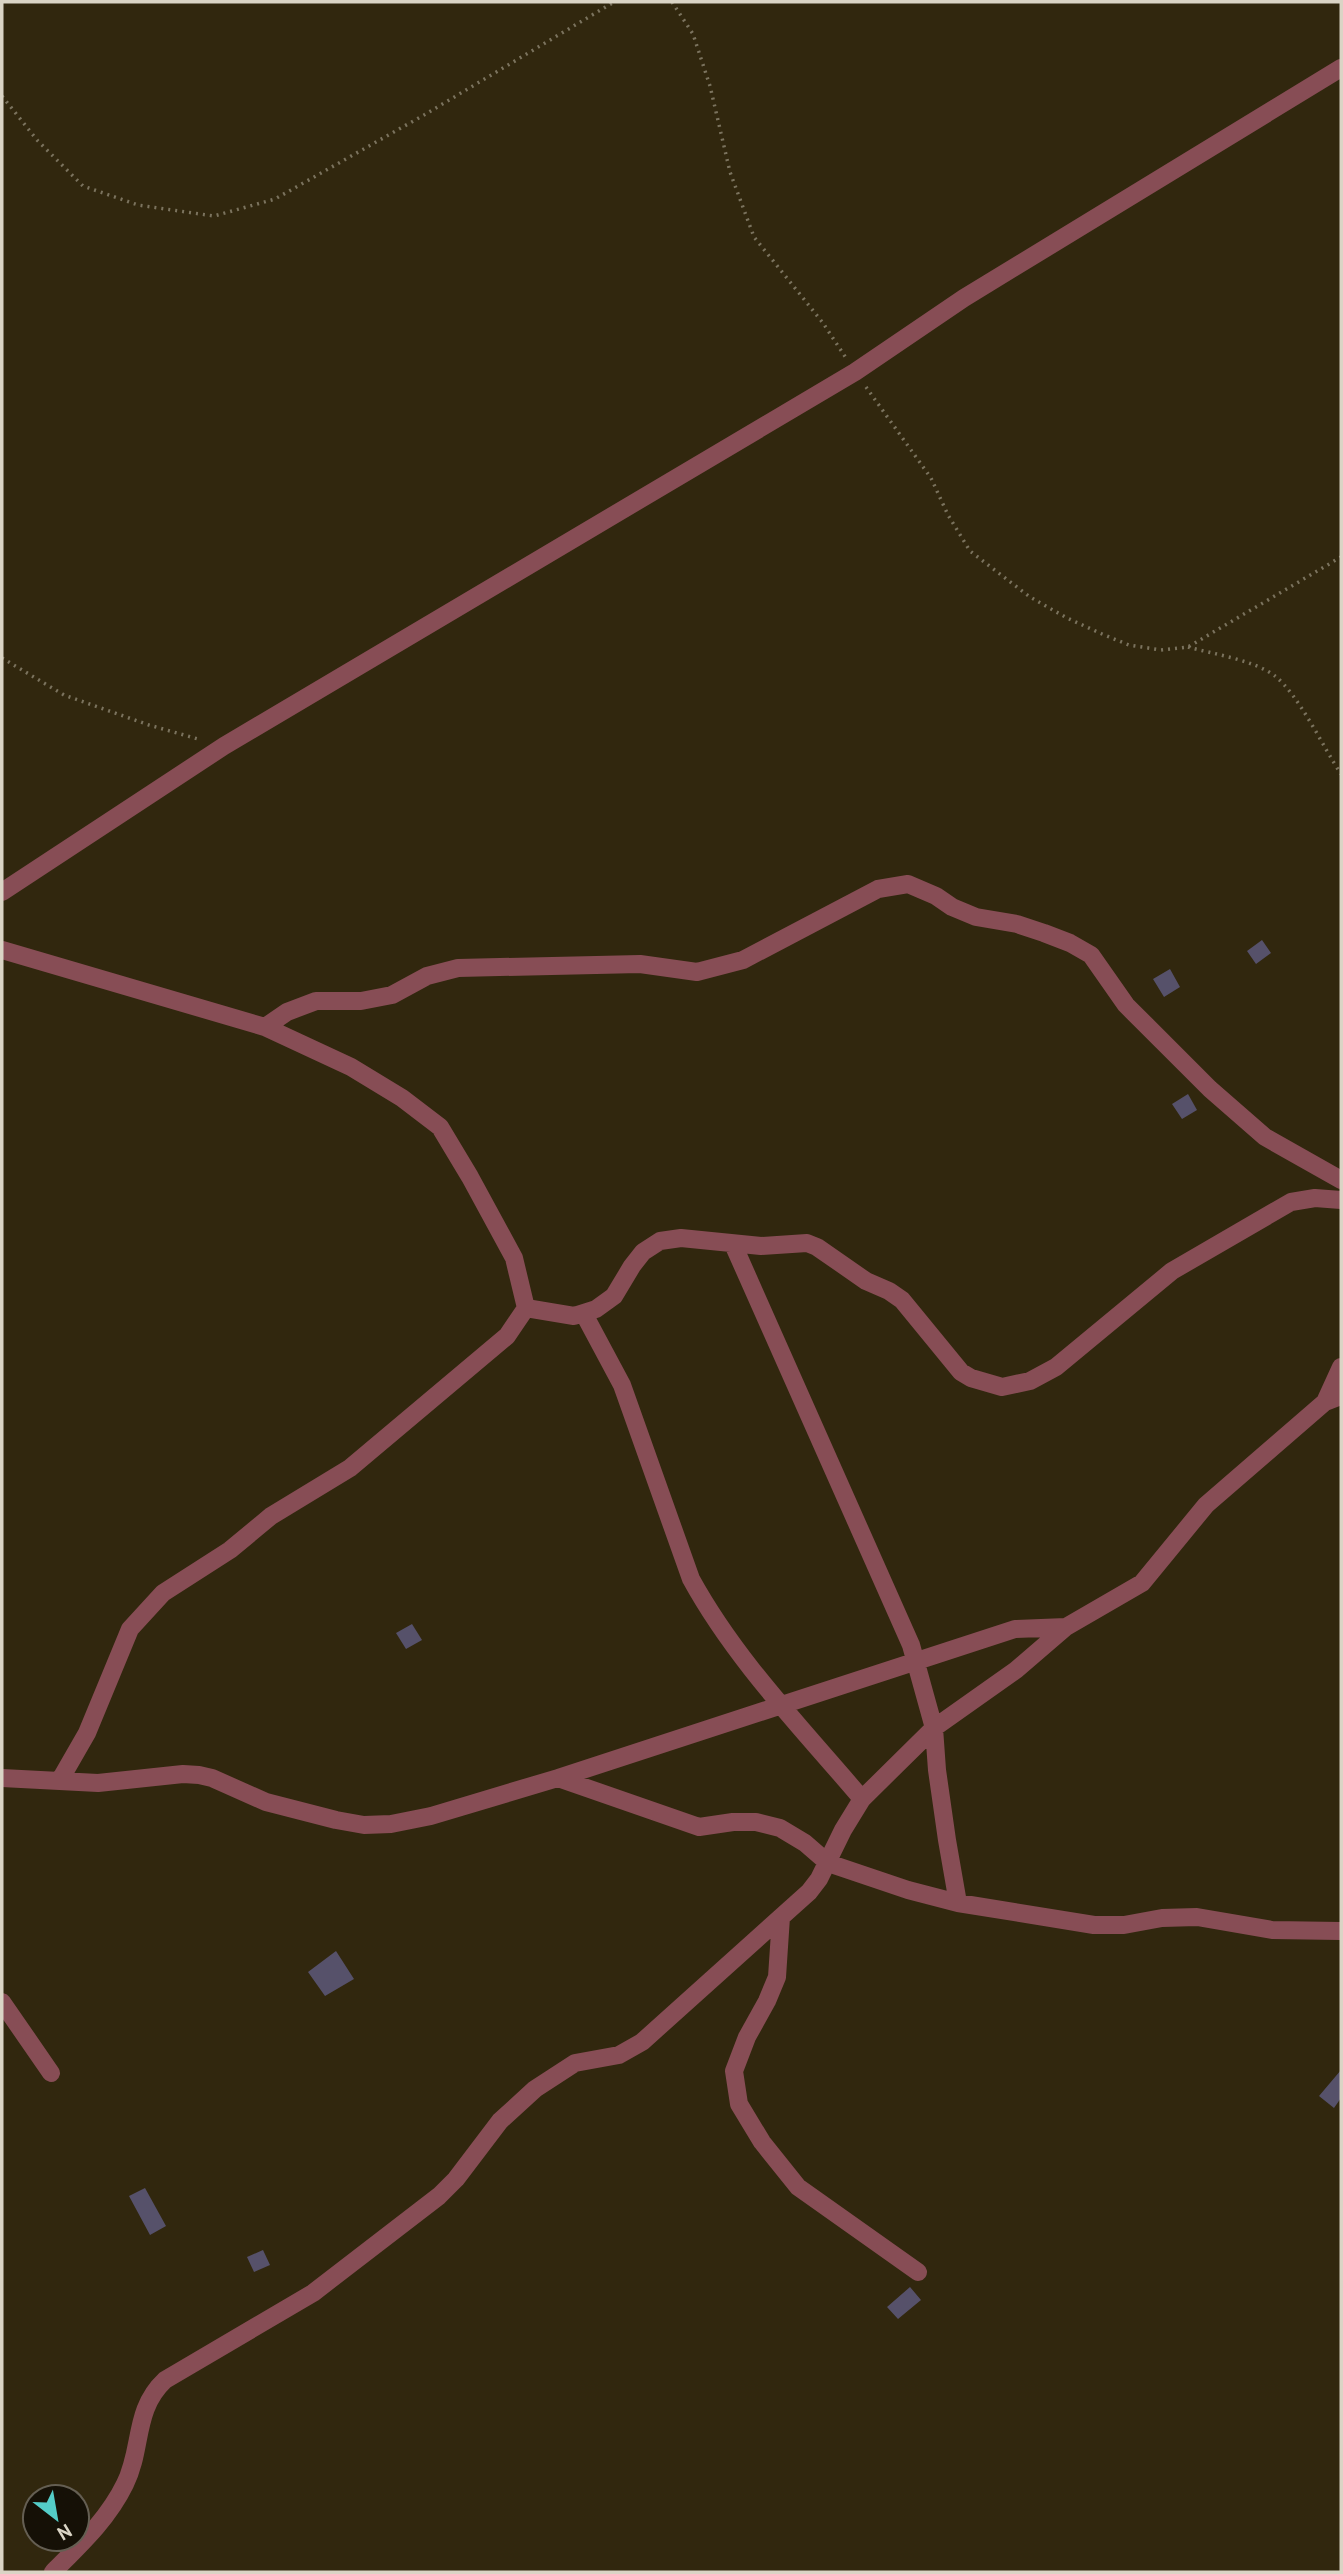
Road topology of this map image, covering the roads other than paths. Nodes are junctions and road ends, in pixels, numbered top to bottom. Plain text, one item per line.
1 (1341, 68) edge
2 (2, 892) edge
3 (2, 950) edge
4 (265, 1027) junction
5 (1341, 1180) edge
6 (1341, 1200) edge
7 (733, 1244) junction
8 (526, 1308) junction
9 (584, 1314) junction
10 (1341, 1367) edge
11 (1333, 1399) edge
12 (1066, 1628) junction
13 (916, 1661) junction
14 (779, 1705) junction
15 (934, 1728) junction
16 (2, 1778) edge
17 (558, 1778) junction
18 (60, 1780) junction
19 (862, 1799) junction
20 (828, 1863) junction
21 (958, 1903) junction
22 (781, 1917) junction
23 (1341, 1931) edge
24 (2, 2002) edge
25 (51, 2073) dead end
26 (918, 2272) dead end
27 (53, 2572) edge

1 - 2 street
3 - 4 street
4 - 5 street
4 - 8 street
6 - 7 street
7 - 9 street
7 - 13 street
8 - 9 street
8 - 18 street
9 - 14 street
10 - 11 street
11 - 12 street
12 - 13 street
12 - 15 street
13 - 14 street
13 - 15 street
14 - 17 street
14 - 19 street
15 - 19 street
15 - 21 street
16 - 18 street
17 - 18 street
17 - 20 street
19 - 20 street
20 - 21 street
20 - 22 street
21 - 23 street
22 - 26 street
22 - 27 street
24 - 25 street

